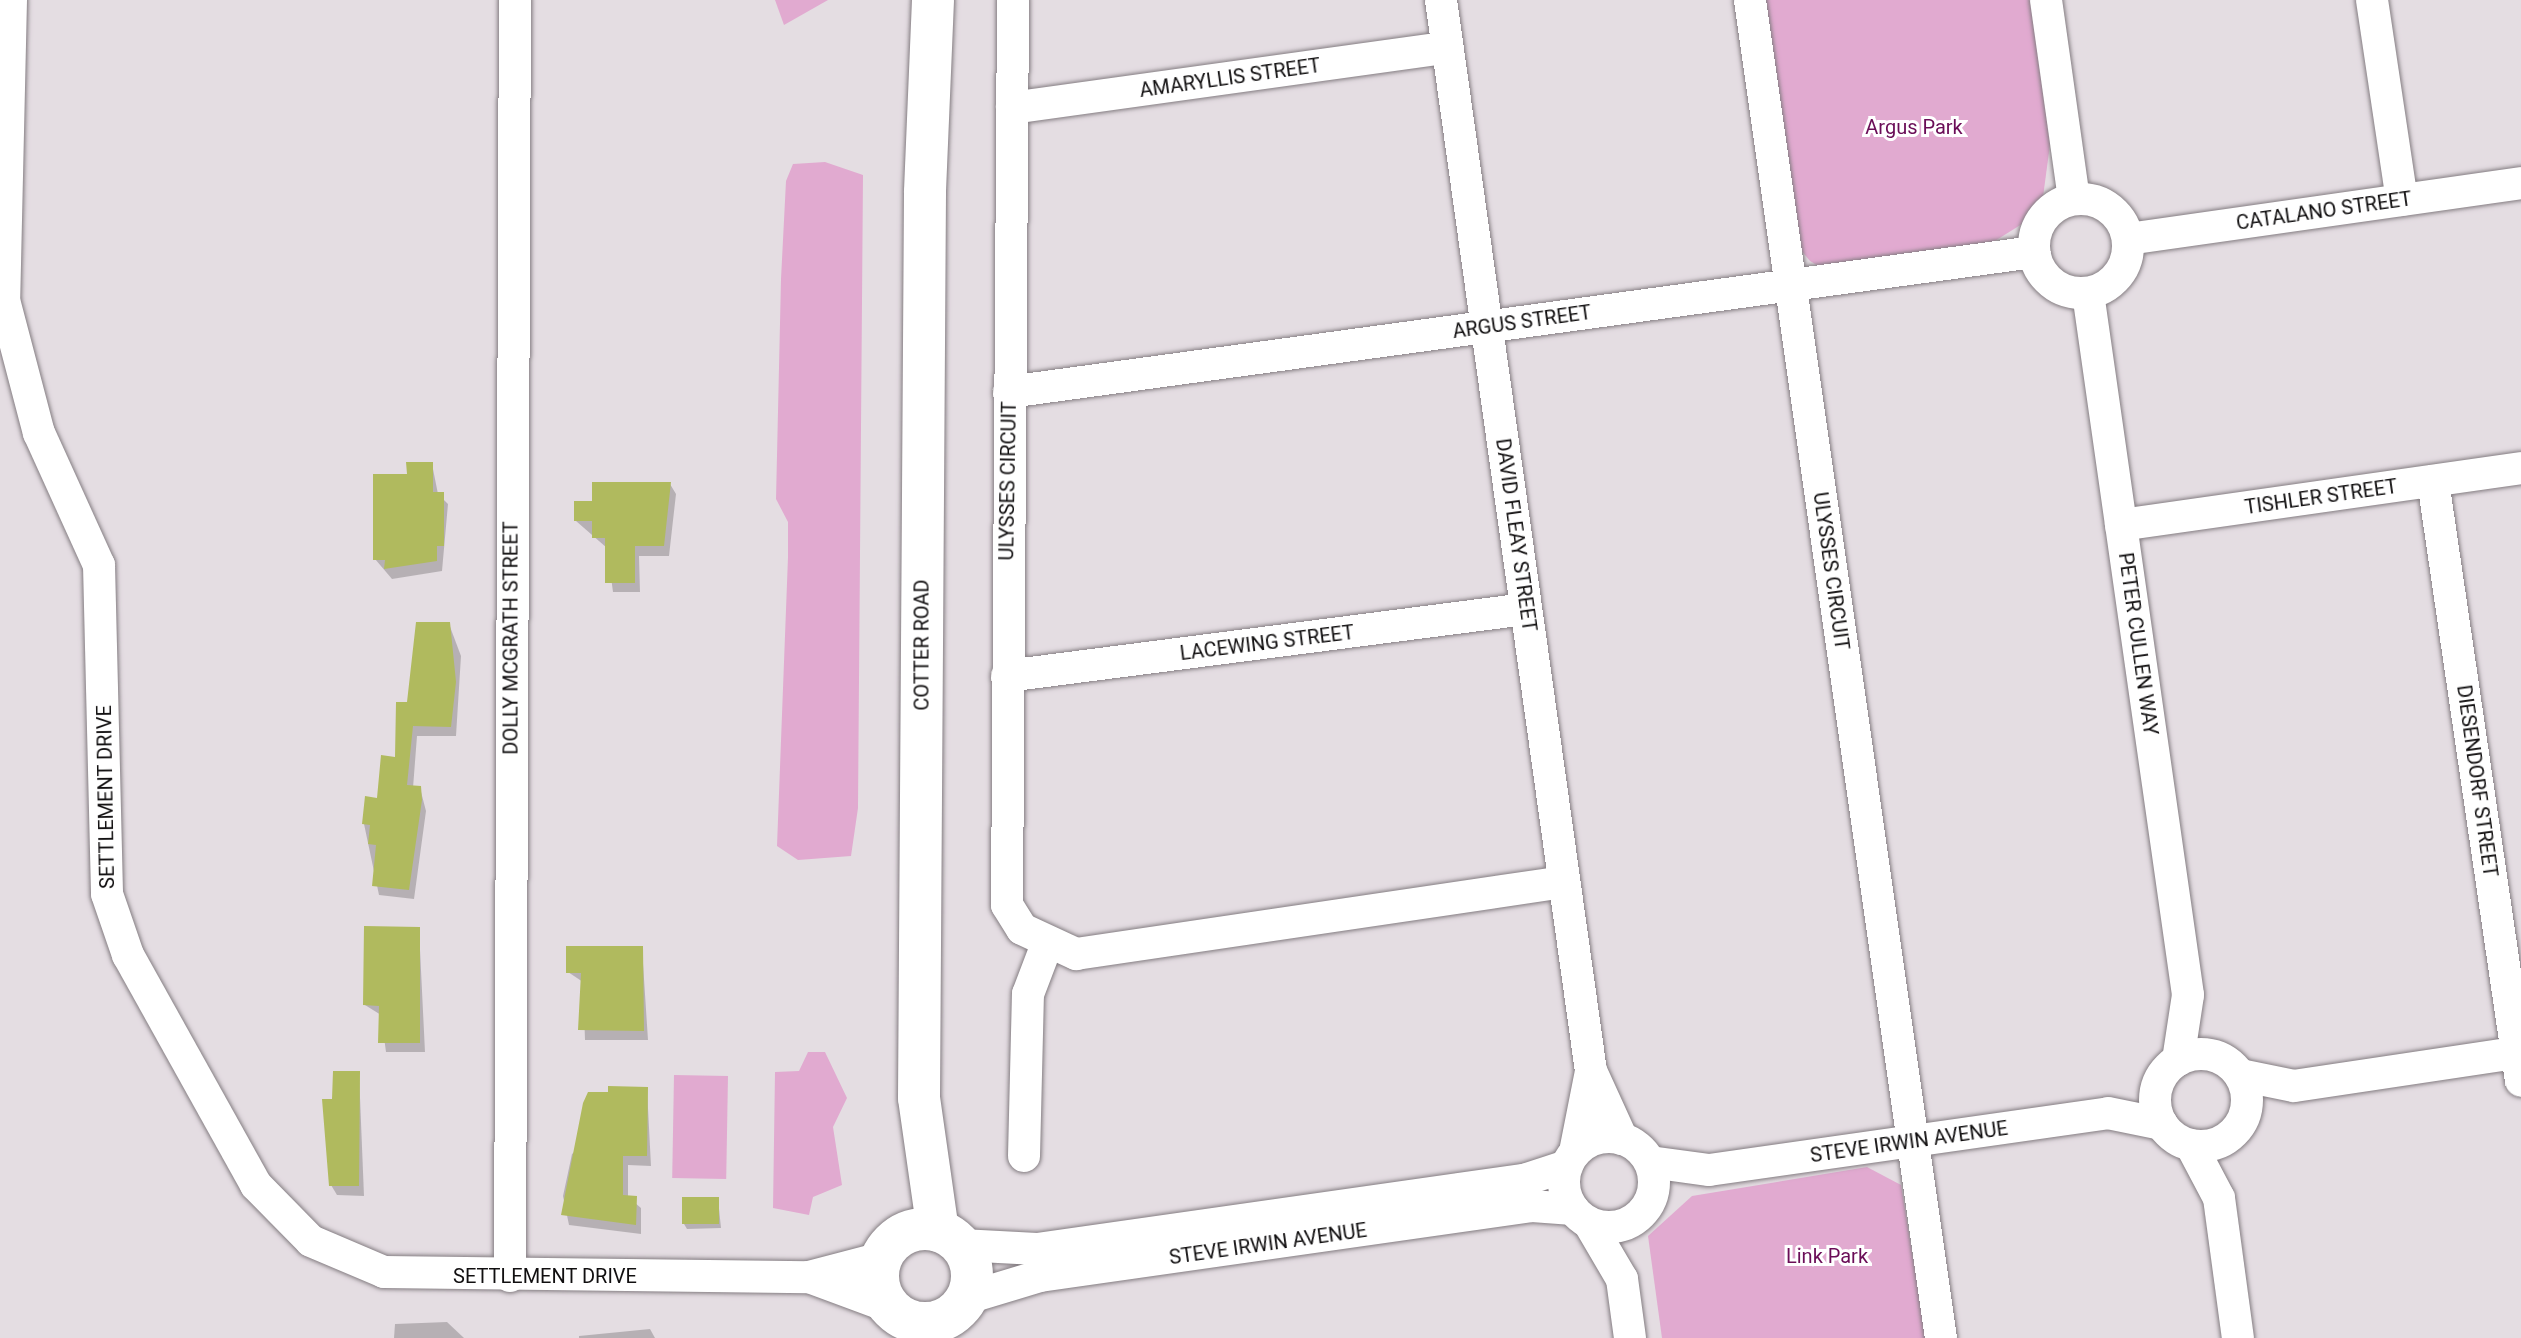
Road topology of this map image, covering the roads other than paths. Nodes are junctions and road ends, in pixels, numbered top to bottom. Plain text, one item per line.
1 (11, 0) edge
2 (515, 0) edge
3 (913, 0) edge
4 (933, 0) edge
5 (1013, 0) edge
6 (1441, 0) edge
7 (1750, 0) edge
8 (2046, 0) edge
9 (2372, 0) edge
10 (1447, 48) junction
11 (1012, 108) junction
12 (2521, 183) edge
13 (925, 193) junction
14 (2074, 199) junction
15 (2402, 200) junction
16 (2128, 239) junction
17 (2034, 252) junction
18 (1790, 285) junction
19 (2088, 293) junction
20 (1487, 327) junction
21 (1009, 392) junction
22 (2521, 468) edge
23 (2433, 481) junction
24 (2121, 525) junction
25 (1526, 609) junction
26 (1007, 676) junction
27 (1564, 882) junction
28 (1047, 944) junction
29 (2188, 995) junction
30 (2178, 1060) junction
31 (2520, 1062) edge
32 (2231, 1066) junction
33 (1591, 1071) junction
34 (2157, 1084) junction
35 (2294, 1086) junction
36 (919, 1098) junction
37 (2108, 1113) junction
38 (2240, 1123) junction
39 (2162, 1124) junction
40 (1622, 1139) junction
41 (1912, 1141) junction
42 (2191, 1145) junction
43 (1024, 1156) dead end
44 (1571, 1159) junction
45 (1650, 1162) junction
46 (1709, 1170) junction
47 (2219, 1198) junction
48 (1648, 1204) junction
49 (1581, 1216) junction
50 (949, 1238) junction
51 (890, 1248) junction
52 (510, 1276) junction
53 (809, 1277) junction
54 (1622, 1279) junction
55 (930, 1320) edge
56 (1630, 1338) edge
57 (1941, 1338) edge
58 (2238, 1338) edge

1 - 52 street, SETTLEMENT DRIVE
2 - 52 street, DOLLY MCGRATH STREET
3 - 13 main road, COTTER ROAD
4 - 13 main road, COTTER ROAD
5 - 11 street, ULYSSES CIRCUIT
6 - 10 street, DAVID FLEAY STREET
7 - 18 street, ULYSSES CIRCUIT
8 - 14 street
9 - 15 street
10 - 11 street, AMARYLLIS STREET
10 - 20 street, DAVID FLEAY STREET
11 - 21 street, ULYSSES CIRCUIT
12 - 15 street, CATALANO STREET
13 - 36 main road, COTTER ROAD
14 - 16 street
14 - 17 street
15 - 16 street, CATALANO STREET
16 - 19 street
17 - 18 street, ARGUS STREET
17 - 19 street
18 - 20 street, ARGUS STREET
18 - 41 street, ULYSSES CIRCUIT
19 - 24 street, PETER CULLEN WAY
20 - 21 street, ARGUS STREET
20 - 25 street, DAVID FLEAY STREET
21 - 26 street, ULYSSES CIRCUIT
22 - 23 street, TISHLER STREET
23 - 24 street, TISHLER STREET
23 - 31 street, DIESENDORF STREET
24 - 29 street, PETER CULLEN WAY
25 - 26 street, LACEWING STREET
25 - 27 street, DAVID FLEAY STREET
26 - 28 street, ULYSSES CIRCUIT
27 - 28 street, ULYSSES CIRCUIT
27 - 33 street, DAVID FLEAY STREET
28 - 43 street
29 - 30 street, PETER CULLEN WAY
29 - 32 street, PETER CULLEN WAY
30 - 32 street
30 - 34 street
31 - 35 street
32 - 35 street
32 - 38 street, PETER CULLEN WAY
33 - 40 street, DAVID FLEAY STREET
33 - 44 street, DAVID FLEAY STREET
34 - 37 street, STEVE IRWIN AVENUE
34 - 39 street
35 - 38 street
36 - 50 main road, COTTER ROAD
36 - 51 main road, COTTER ROAD
37 - 39 street, STEVE IRWIN AVENUE
37 - 41 street, STEVE IRWIN AVENUE
38 - 42 street
38 - 47 street, PETER CULLEN WAY
39 - 42 street, PETER CULLEN WAY
40 - 44 street
40 - 45 street
41 - 46 street, STEVE IRWIN AVENUE
41 - 57 street, ULYSSES CIRCUIT
42 - 47 street, PETER CULLEN WAY
44 - 49 street
44 - 50 street, STEVE IRWIN AVENUE
45 - 46 street, STEVE IRWIN AVENUE
45 - 48 street
46 - 48 street, STEVE IRWIN AVENUE
47 - 58 street, PETER CULLEN WAY
48 - 49 street
48 - 54 street
49 - 54 street
49 - 55 street, STEVE IRWIN AVENUE
50 - 51 main road
50 - 55 main road, COTTER ROAD
51 - 53 street, SETTLEMENT DRIVE
51 - 55 main road, COTTER ROAD
52 - 53 street, SETTLEMENT DRIVE
53 - 55 street, SETTLEMENT DRIVE
54 - 56 street

